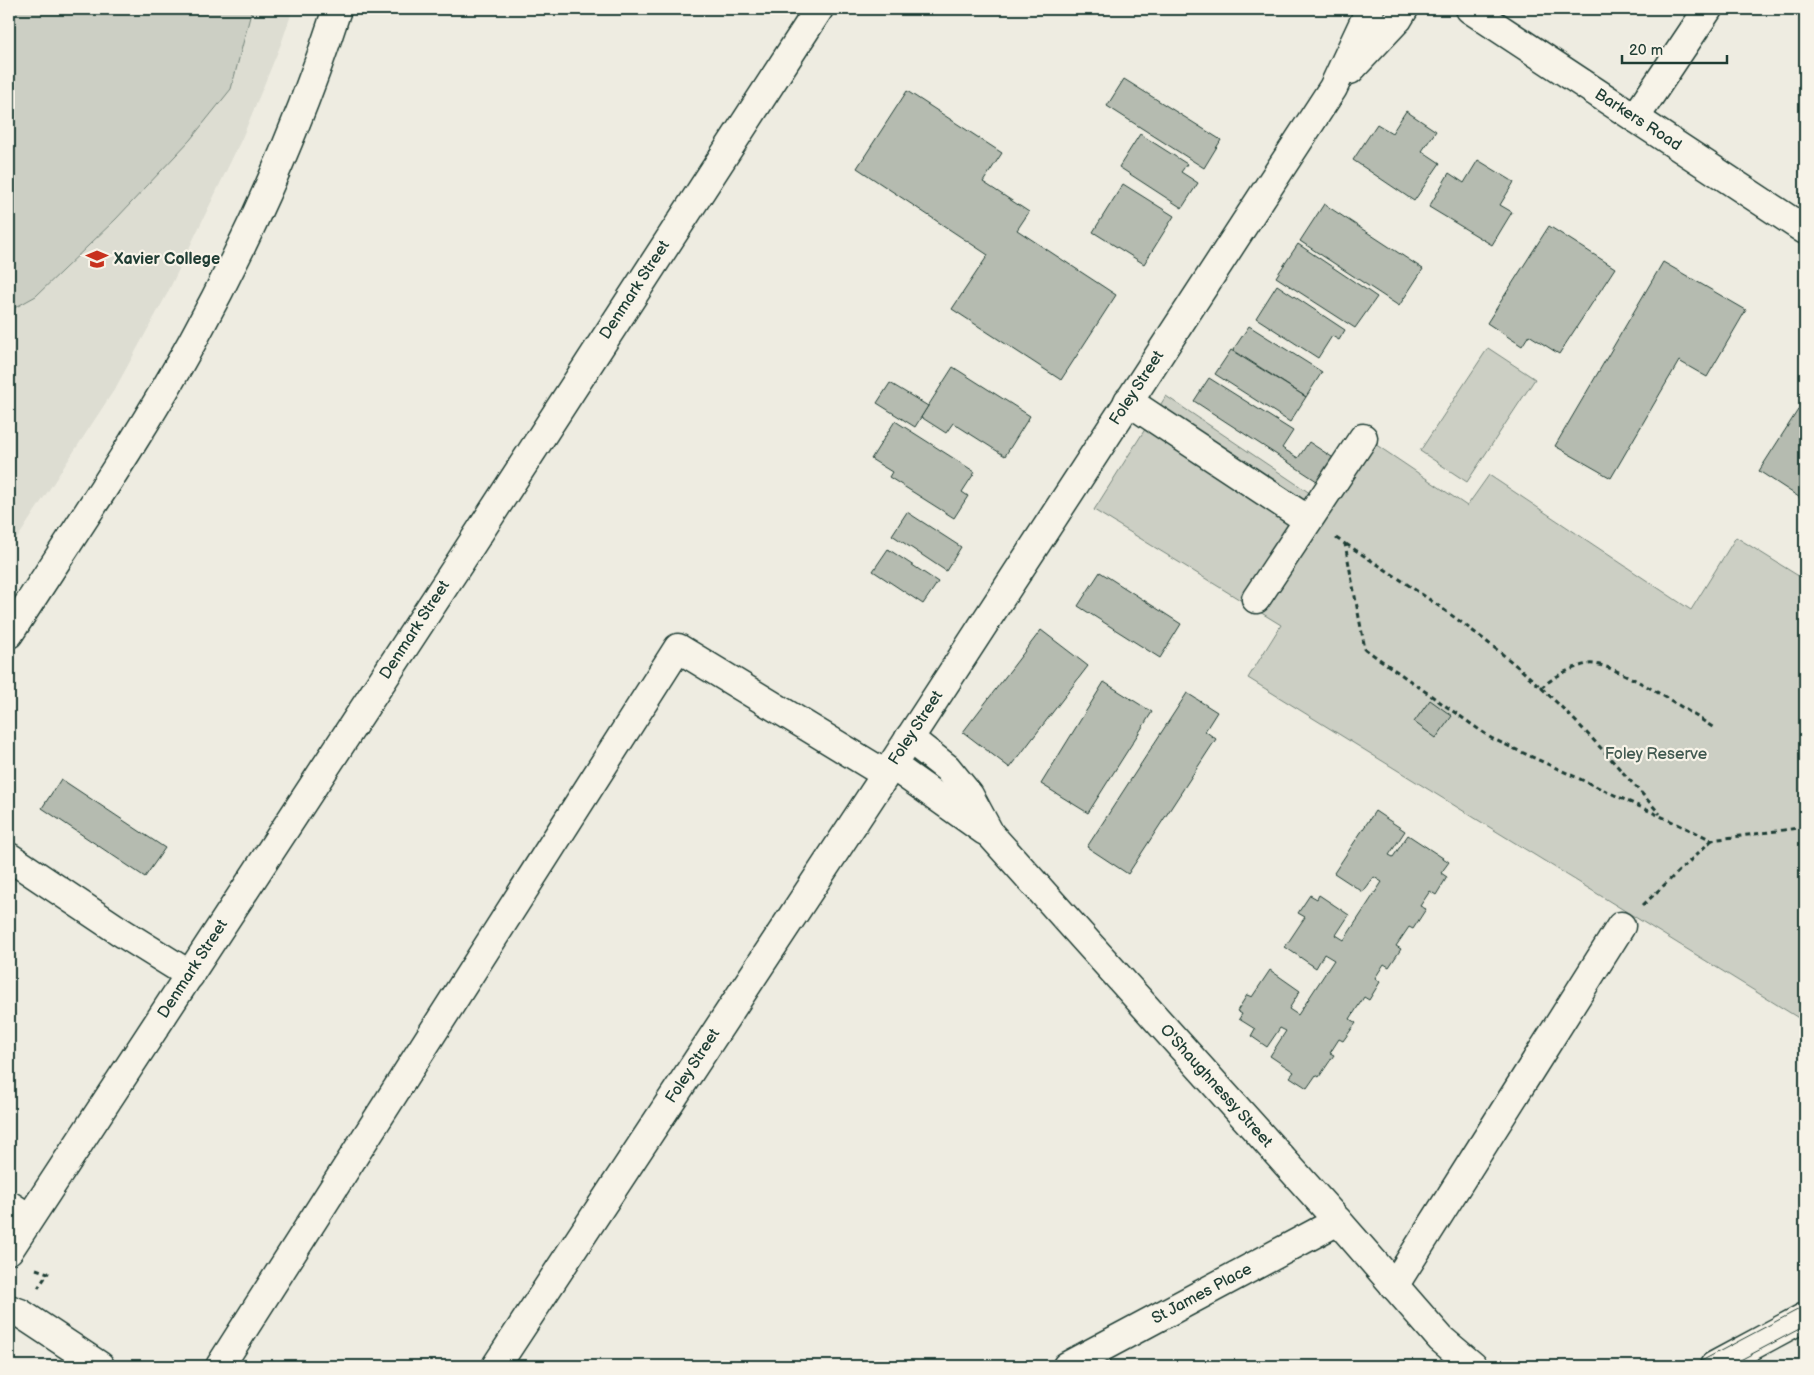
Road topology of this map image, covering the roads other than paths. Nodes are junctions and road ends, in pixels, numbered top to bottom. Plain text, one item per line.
1 (337, 9) edge
2 (819, 9) edge
3 (1370, 9) edge
4 (1404, 9) edge
5 (1470, 9) edge
6 (1708, 9) edge
7 (1333, 88) junction
8 (1635, 118) junction
9 (1805, 230) edge
10 (1128, 401) junction
11 (1363, 438) dead end
12 (1308, 520) junction
13 (1256, 599) dead end
14 (9, 634) edge
15 (909, 738) junction
16 (888, 770) junction
17 (990, 834) junction
18 (9, 857) edge
19 (1621, 926) road end
20 (190, 975) junction
21 (19, 1211) edge
22 (1338, 1221) junction
23 (9, 1250) edge
24 (1394, 1286) junction
25 (9, 1309) edge
26 (1805, 1317) edge
27 (1441, 1339) junction
28 (100, 1366) edge
29 (220, 1366) edge
30 (496, 1366) edge
31 (1067, 1366) edge
32 (1459, 1366) edge
33 (1473, 1366) edge
34 (1714, 1366) edge

1 - 14 street
2 - 20 street, Denmark Street
3 - 7 street, Foley Street
4 - 7 street, Foley Street
5 - 8 street, Barkers Road
6 - 8 street
7 - 10 street, Foley Street
8 - 9 street, Barkers Road
10 - 12 street
10 - 15 street, Foley Street
11 - 12 street
12 - 13 street
15 - 16 street, Foley Street
15 - 17 street, O'Shaughnessy Street
16 - 17 street, O'Shaughnessy Street
16 - 29 street, O'Shaughnessy Street
16 - 30 street, Foley Street
17 - 22 street, O'Shaughnessy Street
18 - 20 street
19 - 24 street
20 - 21 street, Denmark Street
21 - 23 street, Denmark Street
22 - 24 street, O'Shaughnessy Street
22 - 31 street, St James Place
24 - 27 street, O'Shaughnessy Street
25 - 28 street
26 - 34 street
27 - 32 street, O'Shaughnessy Street
27 - 33 street, O'Shaughnessy Street

